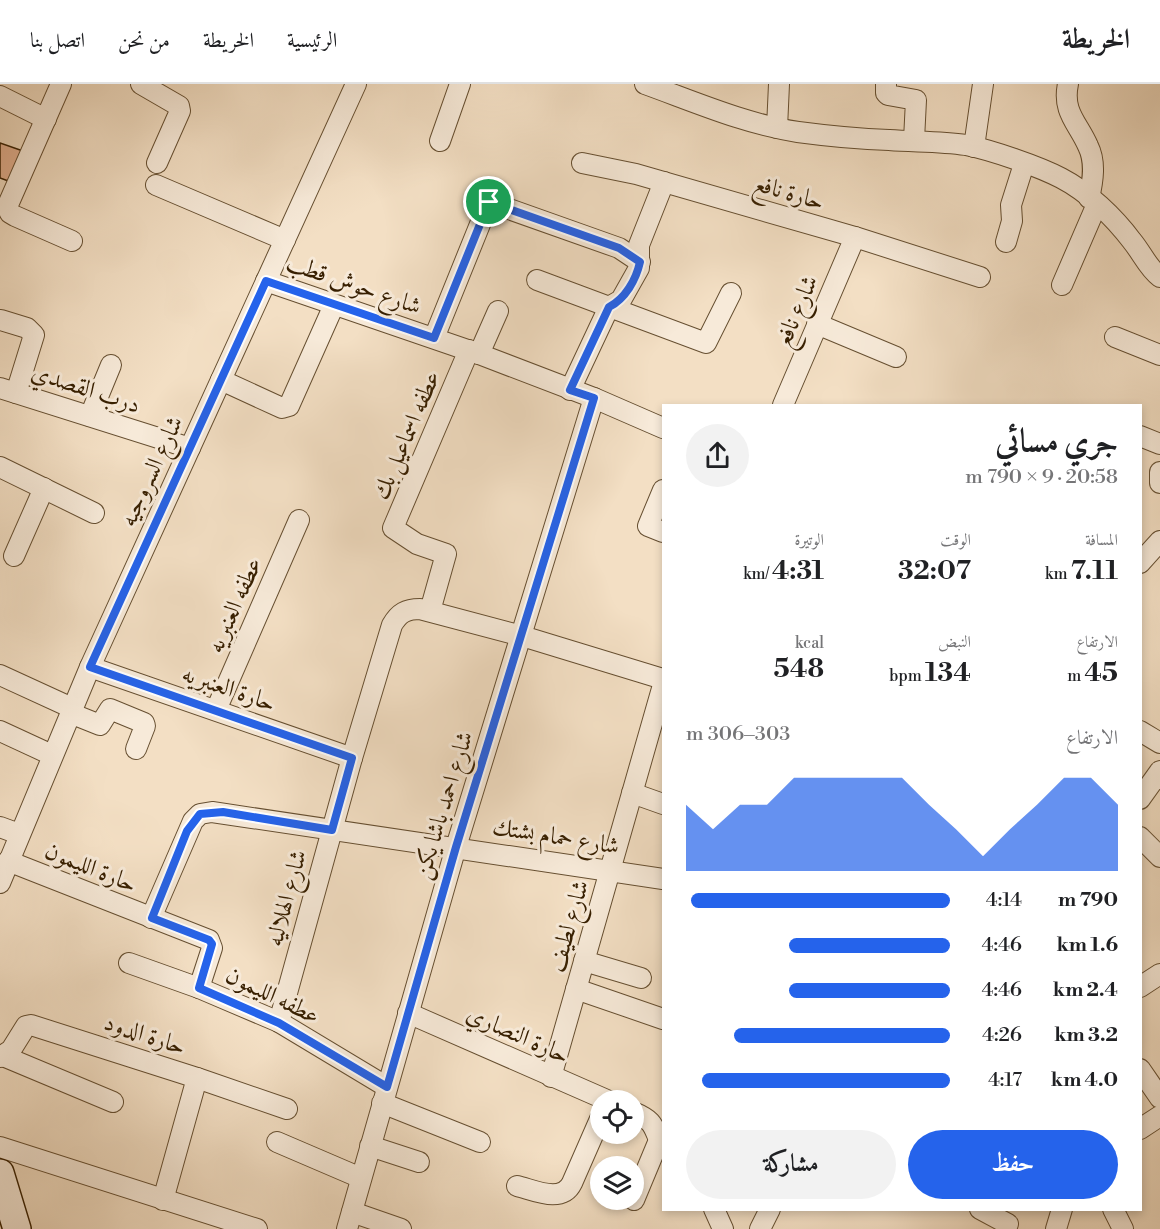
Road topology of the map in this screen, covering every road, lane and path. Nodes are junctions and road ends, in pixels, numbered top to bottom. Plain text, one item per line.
1 (61, 84) edge
2 (141, 84) edge
3 (356, 84) edge
4 (460, 84) edge
5 (645, 84) edge
6 (779, 84) edge
7 (886, 84) edge
8 (982, 84) edge
9 (1068, 84) edge
10 (0, 96) edge
11 (46, 119) junction
12 (777, 128) junction
13 (914, 140) junction
14 (440, 141) dead end
15 (974, 147) junction
16 (158, 163) dead end
17 (582, 163) dead end
18 (1024, 164) junction
19 (664, 182) junction
20 (156, 186) dead end
21 (1093, 201) junction
22 (5, 220) edge
23 (855, 237) junction
24 (285, 240) junction
25 (72, 241) dead end
26 (1005, 242) dead end
27 (640, 262) junction
28 (1154, 270) edge
29 (980, 277) dead end
30 (537, 280) dead end
31 (266, 281) junction
32 (1062, 285) dead end
33 (731, 293) dead end
34 (334, 304) junction
35 (609, 307) junction
36 (498, 311) dead end
37 (1, 320) edge
38 (817, 324) junction
39 (1115, 337) dead end
40 (434, 338) junction
41 (474, 352) junction
42 (1160, 355) edge
43 (896, 357) dead end
44 (111, 365) dead end
45 (221, 380) junction
46 (8, 390) edge
47 (570, 390) junction
48 (594, 398) junction
49 (783, 404) edge
50 (90, 416) junction
51 (662, 428) edge
52 (1142, 437) edge
53 (1160, 444) edge
54 (190, 448) junction
55 (0, 467) edge
56 (1160, 472) edge
57 (1160, 483) edge
58 (44, 488) junction
59 (662, 492) edge
60 (94, 513) dead end
61 (300, 520) dead end
62 (662, 532) edge
63 (1160, 541) edge
64 (14, 556) dead end
65 (1142, 560) edge
66 (430, 611) junction
67 (522, 636) junction
68 (90, 667) junction
69 (0, 675) edge
70 (662, 679) edge
71 (662, 688) edge
72 (216, 710) junction
73 (71, 711) junction
74 (0, 730) edge
75 (1142, 732) edge
76 (1160, 743) edge
77 (136, 749) dead end
78 (52, 755) junction
79 (352, 758) junction
80 (1160, 771) edge
81 (632, 793) junction
82 (1142, 796) edge
83 (662, 804) edge
84 (0, 827) edge
85 (332, 830) junction
86 (19, 834) junction
87 (1142, 839) edge
88 (456, 847) junction
89 (1160, 857) edge
90 (8, 861) junction
91 (610, 870) junction
92 (662, 879) edge
93 (0, 883) edge
94 (152, 918) junction
95 (584, 961) junction
96 (129, 963) dead end
97 (1160, 974) edge
98 (641, 978) dead end
99 (1142, 986) edge
100 (199, 988) junction
101 (576, 989) junction
102 (408, 1012) junction
103 (662, 1019) edge
104 (279, 1023) junction
105 (1, 1056) edge
106 (1142, 1072) edge
107 (551, 1077) junction
108 (197, 1078) junction
109 (590, 1093) edge
110 (385, 1095) junction
111 (1160, 1098) edge
112 (113, 1102) dead end
113 (286, 1109) dead end
114 (644, 1116) edge
115 (1160, 1116) edge
116 (1142, 1129) edge
117 (277, 1142) dead end
118 (480, 1142) dead end
119 (590, 1142) edge
120 (661, 1144) edge
121 (370, 1146) junction
122 (0, 1147) edge
123 (419, 1162) dead end
124 (0, 1173) edge
125 (361, 1178) junction
126 (644, 1179) edge
127 (517, 1186) dead end
128 (163, 1200) junction
129 (715, 1211) edge
130 (769, 1211) edge
131 (986, 1211) edge
132 (1114, 1211) edge
133 (349, 1220) edge
134 (1010, 1221) edge
135 (218, 1223) edge
136 (17, 1229) edge
137 (257, 1229) edge
138 (401, 1229) edge
139 (723, 1229) edge
140 (760, 1229) edge
141 (1123, 1229) edge

1 - 11 street
2 - 16 street
3 - 24 street, شارع السروجيه
4 - 14 street
5 - 12 street
6 - 12 street
7 - 13 street
8 - 15 street
9 - 21 street
10 - 11 street
11 - 22 street
12 - 13 street
13 - 15 street
15 - 18 street
17 - 19 street, حارة نافع
18 - 21 street
18 - 26 street
19 - 23 street, حارة نافع
19 - 27 street
20 - 24 street
21 - 28 street
21 - 32 street
22 - 25 street
23 - 29 street, حارة نافع
23 - 38 street, شارع نافع
24 - 31 street, شارع السروجيه
27 - 35 street
27 - 40 street
30 - 35 street
31 - 34 street, شارع حوش قطب
31 - 45 street, شارع السروجيه
33 - 35 street
34 - 40 street, شارع حوش قطب
34 - 45 street
35 - 47 street
36 - 41 street
37 - 46 street
38 - 43 street
38 - 49 street, شارع نافع
39 - 42 street
40 - 41 street, شارع حوش قطب
41 - 47 street, شارع حوش قطب
41 - 66 street, عطفه اسماعيل بك
44 - 50 street
45 - 54 street, شارع السروجيه
46 - 50 street, درب القصدي
47 - 48 street, شارع حوش قطب
48 - 51 street, شارع حوش قطب
48 - 67 street, شارع احمد باشا يكن
50 - 54 street, درب القصدي
52 - 53 street
54 - 68 street, شارع السروجيه
55 - 58 street
56 - 57 street
58 - 60 street
58 - 64 street
59 - 62 street
61 - 72 street, عطفه العنبريه
63 - 65 street
66 - 67 street
66 - 79 street, شارع الهلاليه
67 - 70 street
67 - 88 street, شارع احمد باشا يكن
68 - 72 street, حارة العنبريه
68 - 73 street, شارع السروجيه
69 - 73 street
71 - 81 street, شارع لطيف
72 - 79 street, حارة العنبريه
73 - 77 street
73 - 78 street, شارع السروجيه
74 - 78 street
75 - 76 street
78 - 86 street, شارع السروجيه
79 - 85 street, شارع الهلاليه
80 - 82 street
81 - 83 street
81 - 91 street, شارع لطيف
84 - 86 street
85 - 88 street, شارع حمام بشتك
85 - 94 street, شارع حمام بشتك
85 - 104 street, شارع الهلاليه
86 - 90 street, شارع السروجيه
87 - 89 street
88 - 91 street, شارع حمام بشتك
88 - 102 street, شارع احمد باشا يكن
90 - 93 street, شارع السروجيه
90 - 94 street, حارة الليمون
91 - 92 street, شارع حمام بشتك
91 - 95 street, شارع لطيف
94 - 100 street, حارة الليمون
95 - 98 street
95 - 101 street, شارع لطيف
96 - 100 street, عطفه الليمون
97 - 99 street
100 - 104 street, عطفه الليمون
101 - 103 street
101 - 107 street, شارع لطيف
102 - 107 street, حارة النصاري
102 - 110 street, شارع احمد باشا يكن
104 - 110 street, عطفه الليمون
105 - 108 street, حارة الدود
105 - 112 street
106 - 111 street
107 - 109 street, حارة النصاري
108 - 113 street, حارة الدود
108 - 128 street
110 - 118 street, عطفه الليمون
110 - 121 street, شارع احمد باشا يكن
114 - 120 street
115 - 116 street
117 - 125 street
119 - 127 street
120 - 126 street
121 - 123 street
121 - 125 street, شارع احمد باشا يكن
122 - 128 street
124 - 136 main road
125 - 133 street, شارع احمد باشا يكن
128 - 135 street
129 - 139 street
130 - 140 street
131 - 134 street
132 - 141 street
133 - 138 street
135 - 137 street

